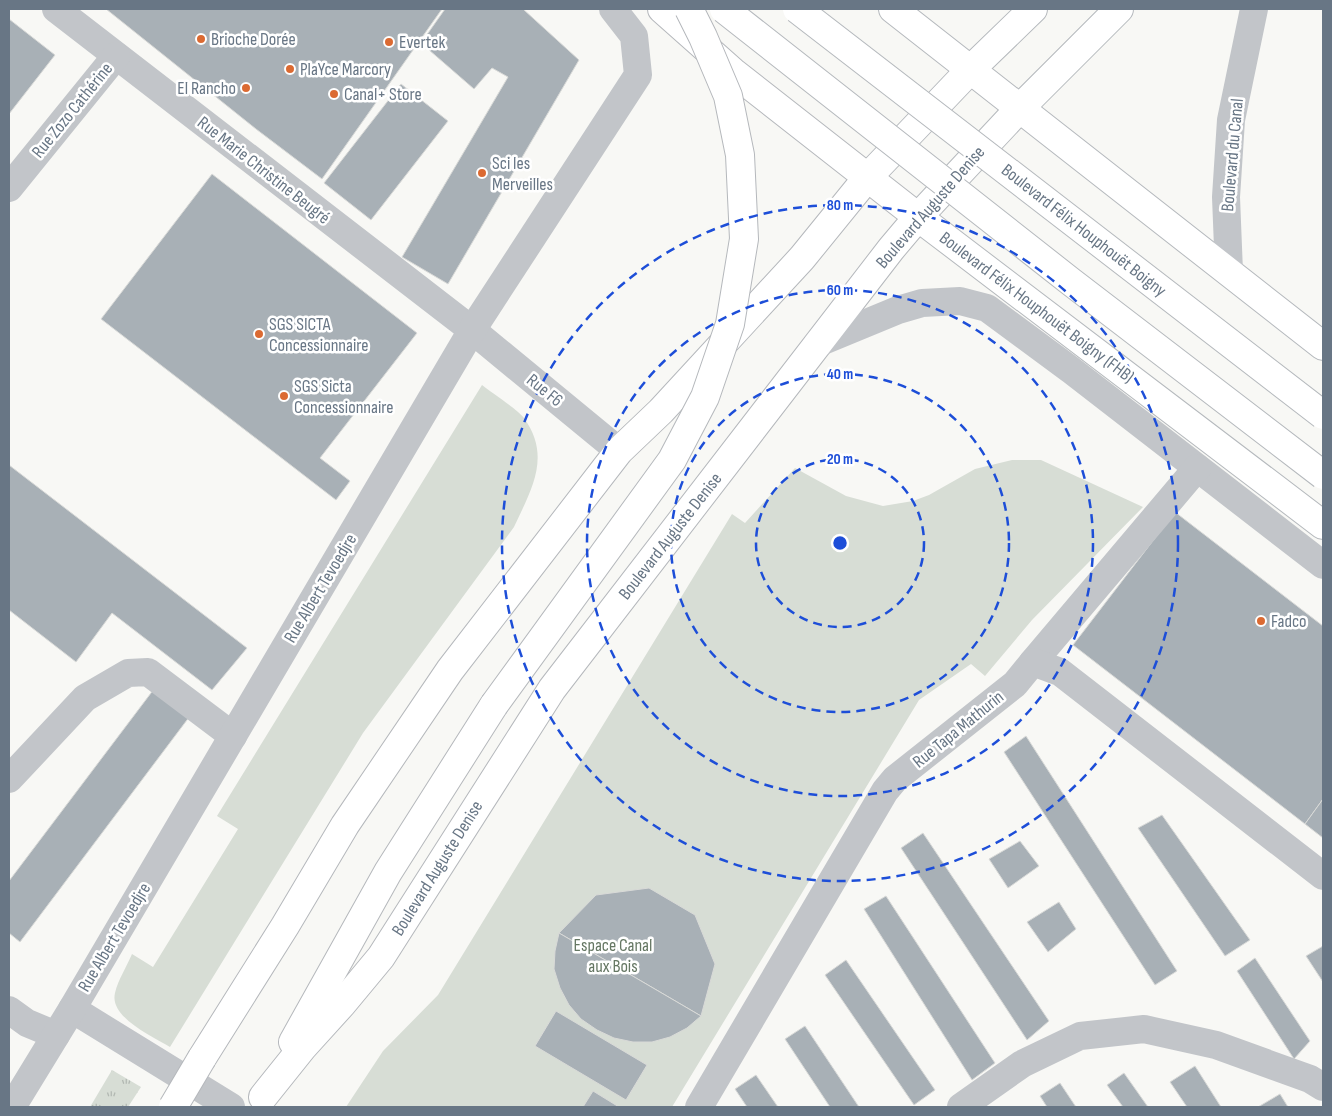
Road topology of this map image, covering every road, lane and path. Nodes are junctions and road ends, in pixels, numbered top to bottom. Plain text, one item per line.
1 (56, 9) edge
2 (614, 9) edge
3 (662, 9) edge
4 (689, 9) edge
5 (724, 9) edge
6 (797, 9) edge
7 (893, 9) edge
8 (1033, 9) edge
9 (1119, 9) edge
10 (1254, 9) edge
11 (116, 56) junction
12 (971, 69) junction
13 (1020, 108) junction
14 (868, 178) junction
15 (9, 188) edge
16 (918, 217) junction
17 (1229, 272) junction
18 (472, 330) junction
19 (818, 343) junction
20 (1323, 346) edge
21 (1323, 415) edge
22 (619, 451) junction
23 (1197, 468) junction
24 (1323, 476) edge
25 (1323, 525) edge
26 (1323, 565) edge
27 (1033, 662) junction
28 (233, 736) junction
29 (9, 779) edge
30 (1323, 876) edge
31 (72, 1009) junction
32 (9, 1010) edge
33 (56, 1035) junction
34 (1323, 1087) edge
35 (260, 1102) edge
36 (12, 1107) edge
37 (173, 1107) edge
38 (231, 1107) edge
39 (699, 1107) edge
40 (961, 1107) edge

1 - 11 street, Rue Marie Christine Beugré
2 - 18 street, Rue Albert Tevoedjre
3 - 14 main road, Boulevard Félix Houphouët Boigny (FHB)
4 - 35 main road, Boulevard Auguste Denise, bridge
5 - 24 main road, bridge
6 - 21 main road, Boulevard Félix Houphouët Boigny, bridge
7 - 12 main road
8 - 12 main road
9 - 13 main road, Boulevard Auguste Denise
10 - 17 street, Boulevard du Canal
11 - 15 street, Rue Zozo Cathérine
11 - 18 street, Rue Marie Christine Beugré
12 - 13 main road
12 - 14 main road
13 - 16 main road, Boulevard Auguste Denise
13 - 17 main road
14 - 16 main road, Boulevard Félix Houphouët Boigny (FHB)
14 - 22 main road
16 - 19 main road, Boulevard Auguste Denise
16 - 25 main road, Boulevard Félix Houphouët Boigny (FHB)
17 - 20 main road
18 - 22 street, Rue F6
18 - 28 street, Rue Albert Tevoedjre
19 - 23 street, Boulevard Félix Houphouët Boigny (FHB)
19 - 35 main road, Boulevard Auguste Denise
22 - 37 main road, bridge
23 - 26 street, Boulevard Félix Houphouët Boigny (FHB)
23 - 27 street, Rue Tapa Mathurin
27 - 30 street
27 - 39 street, Rue Tapa Mathurin
28 - 29 street
28 - 31 street, Rue Albert Tevoedjre
31 - 33 street, Rue Albert Tevoedjre
31 - 38 street
32 - 33 street
33 - 36 street, Rue Albert Tevoedjre
34 - 40 street

